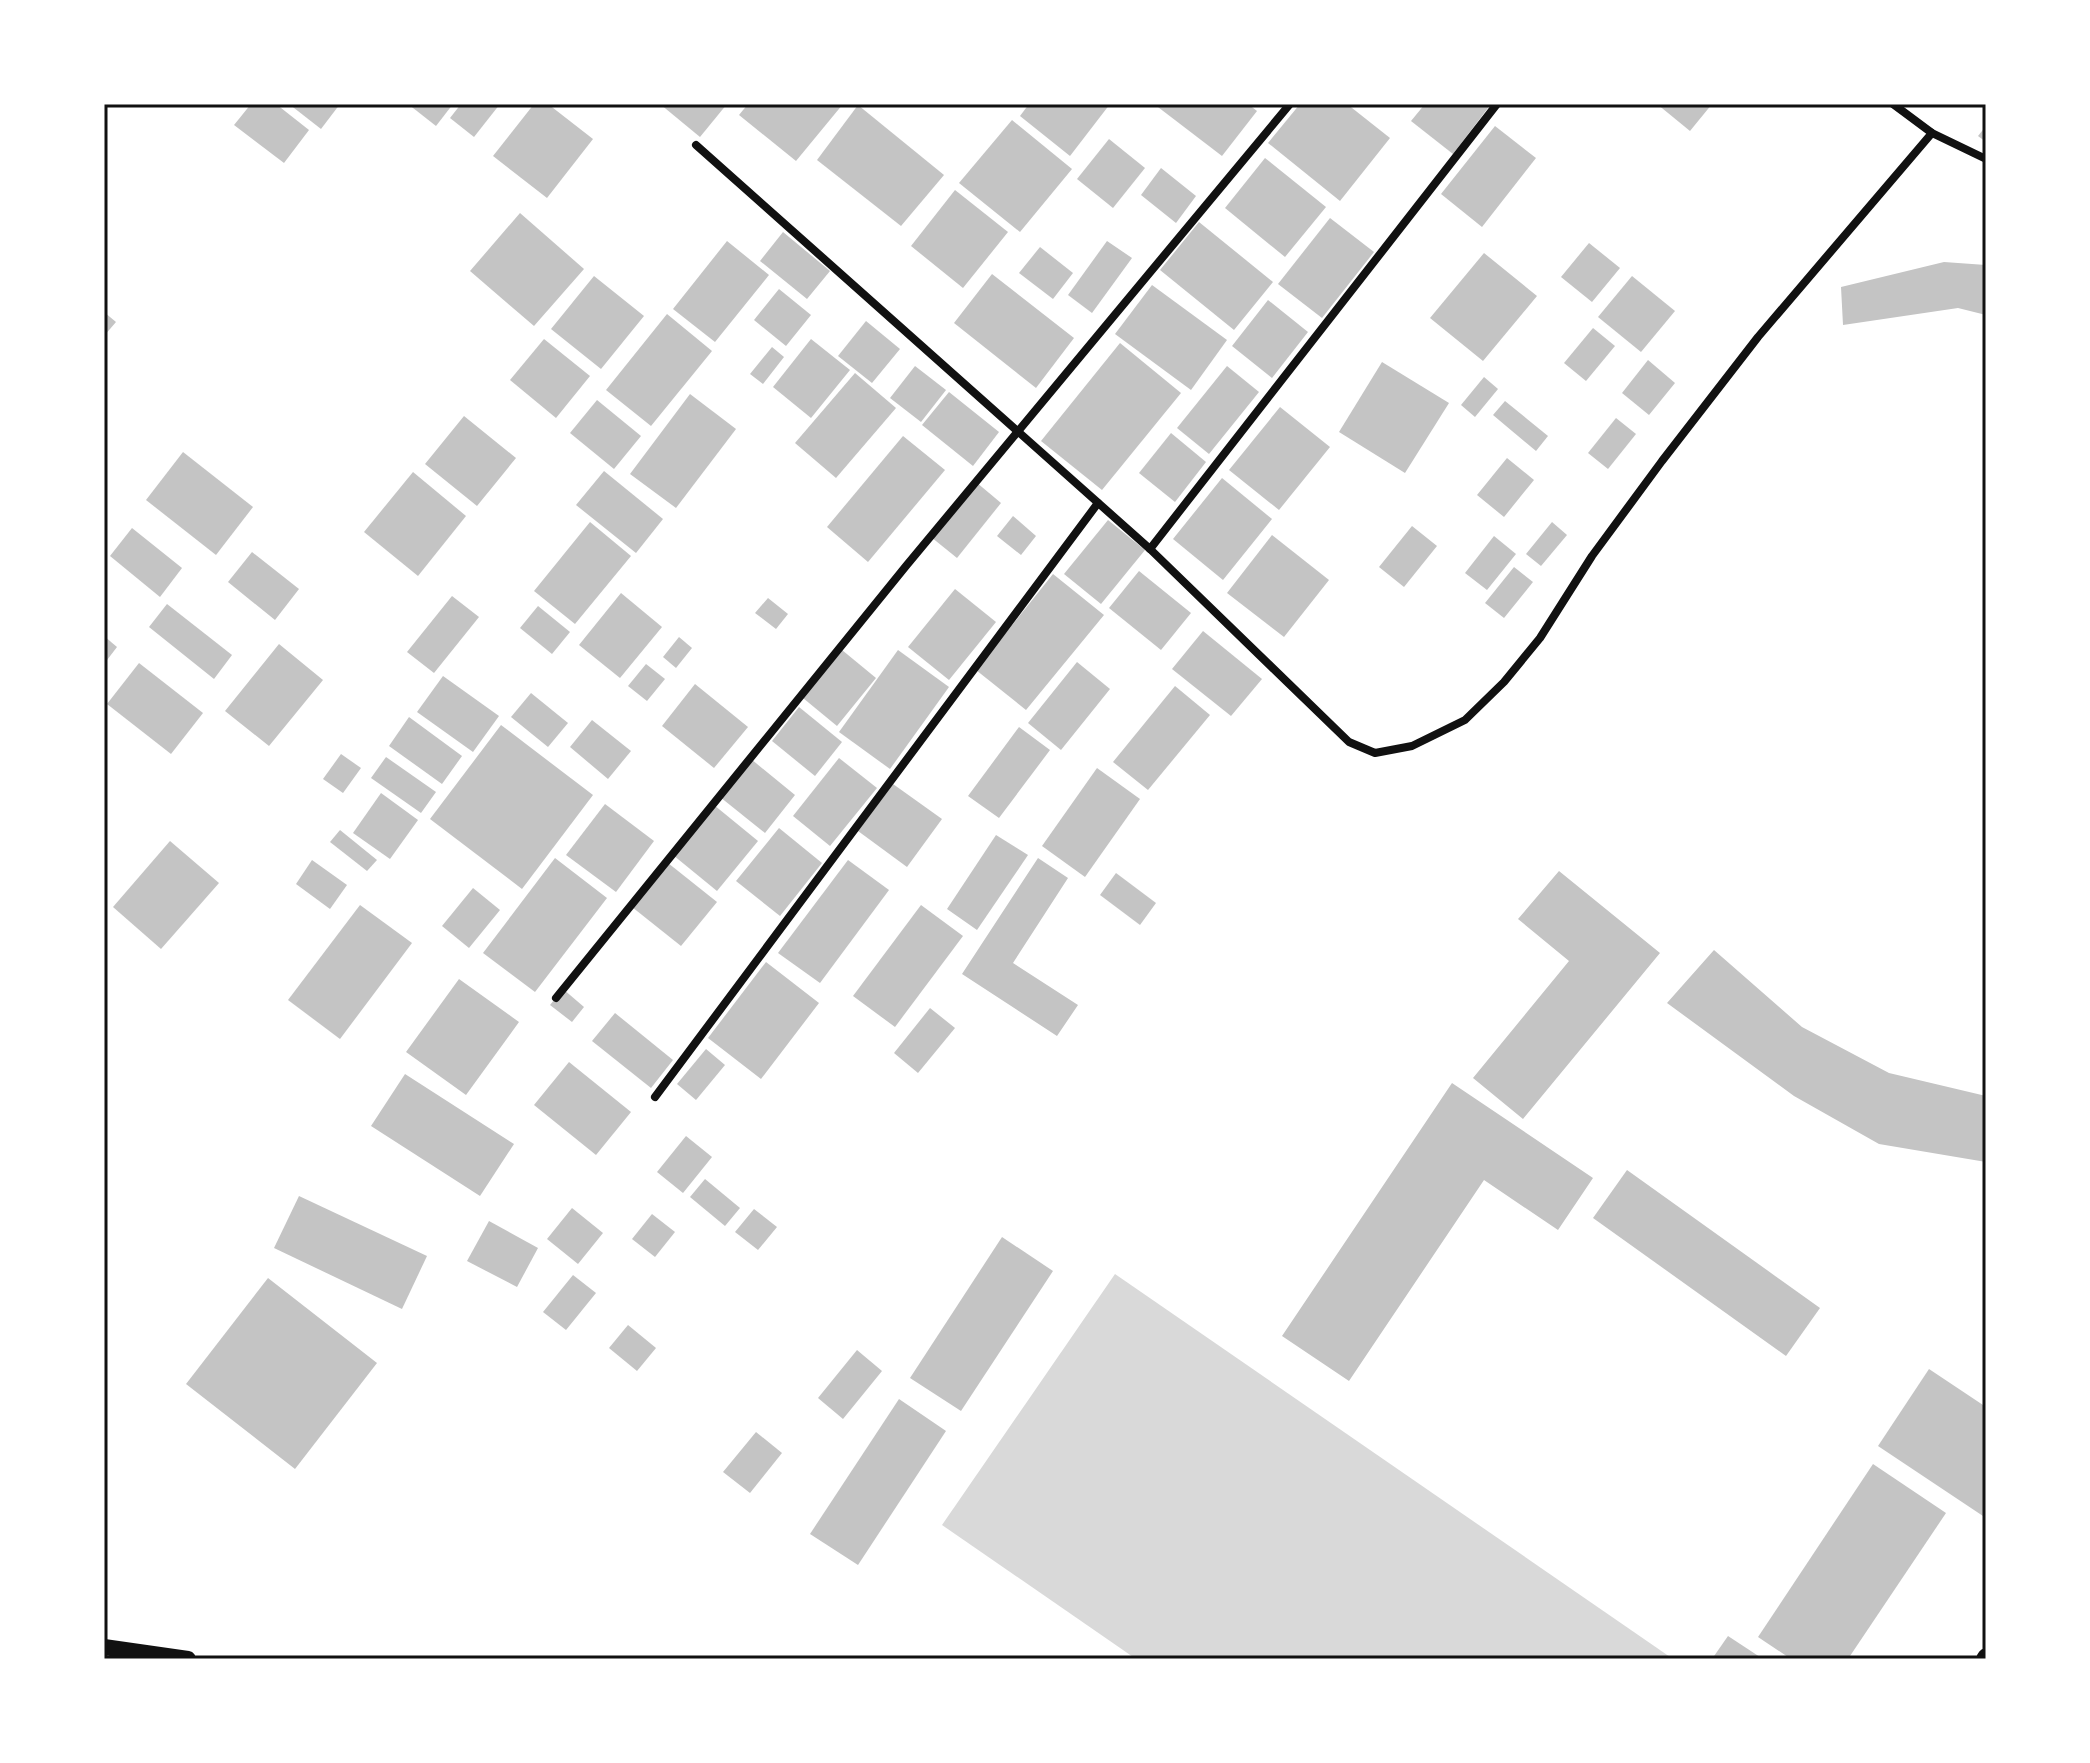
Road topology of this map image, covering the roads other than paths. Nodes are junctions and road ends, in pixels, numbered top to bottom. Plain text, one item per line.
1 (1290, 104) edge
2 (1497, 104) edge
3 (1893, 104) edge
4 (1932, 133) junction
5 (696, 145) dead end
6 (1986, 159) edge
7 (1016, 432) junction
8 (1098, 503) junction
9 (1150, 549) junction
10 (556, 998) dead end
11 (655, 1097) dead end
12 (104, 1647) edge
13 (188, 1659) edge

1 - 7 street
2 - 9 street
3 - 4 street
4 - 6 street
4 - 9 street
5 - 7 street
7 - 8 street
7 - 10 street
8 - 9 street
8 - 11 street
12 - 13 main road

